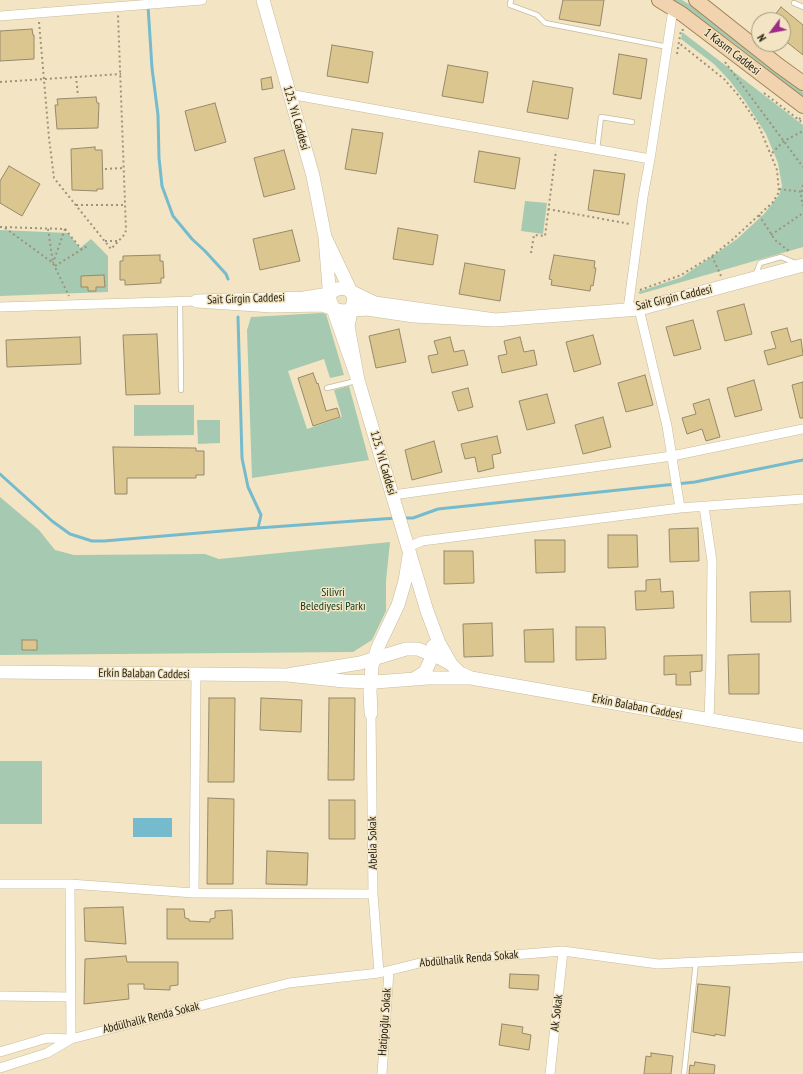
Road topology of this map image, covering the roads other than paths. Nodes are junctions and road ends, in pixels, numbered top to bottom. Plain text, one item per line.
1 (202, 0) edge
2 (263, 0) edge
3 (511, 0) edge
4 (659, 0) edge
5 (696, 0) edge
6 (794, 3) dead end
7 (803, 7) edge
8 (673, 9) junction
9 (0, 16) edge
10 (668, 47) junction
11 (803, 82) edge
12 (288, 94) junction
13 (803, 106) edge
14 (632, 122) dead end
15 (597, 149) junction
16 (650, 159) junction
17 (325, 236) junction
18 (799, 262) edge
19 (351, 292) junction
20 (329, 294) junction
21 (180, 301) junction
22 (197, 301) junction
23 (0, 307) edge
24 (633, 309) junction
25 (333, 310) junction
26 (352, 311) junction
27 (495, 320) junction
28 (358, 380) junction
29 (327, 388) dead end
30 (181, 390) dead end
31 (803, 429) edge
32 (672, 456) junction
33 (393, 495) junction
34 (803, 499) edge
35 (704, 507) junction
36 (680, 508) junction
37 (408, 547) junction
38 (427, 611) junction
39 (376, 653) junction
40 (433, 655) junction
41 (451, 664) junction
42 (0, 672) edge
43 (196, 675) junction
44 (287, 675) junction
45 (471, 678) junction
46 (412, 679) junction
47 (388, 681) junction
48 (370, 682) junction
49 (371, 713) junction
50 (709, 720) junction
51 (803, 736) edge
52 (0, 884) edge
53 (70, 884) junction
54 (194, 893) junction
55 (373, 894) junction
56 (563, 951) junction
57 (803, 957) edge
58 (696, 962) junction
59 (389, 971) junction
60 (379, 973) junction
61 (0, 996) edge
62 (71, 997) junction
63 (71, 1039) junction
64 (0, 1052) edge
65 (0, 1068) edge
66 (382, 1074) edge
67 (550, 1074) edge
68 (684, 1074) edge

1 - 9 street
2 - 12 street, 125. Yıl Caddesi
3 - 10 lane
4 - 8 main road, 1 Kasım Caddesi
5 - 11 main road, 1 Kasım Caddesi
6 - 7 lane
8 - 10 street
8 - 13 main road, 1 Kasım Caddesi
10 - 16 street
12 - 15 street
12 - 17 street, 125. Yıl Caddesi
14 - 15 lane
15 - 16 street
16 - 24 street
17 - 19 street, 125. Yıl Caddesi
17 - 20 street, 125. Yıl Caddesi
18 - 24 street, Sait Girgin Caddesi
19 - 20 street, Sait Girgin Caddesi
19 - 26 street, 125. Yıl Caddesi
19 - 27 street, Sait Girgin Caddesi
20 - 22 street, Sait Girgin Caddesi
20 - 25 street, 125. Yıl Caddesi
21 - 22 street
21 - 23 street
21 - 30 lane
22 - 25 street, Sait Girgin Caddesi
24 - 27 street, Sait Girgin Caddesi
24 - 32 street
25 - 26 street, Sait Girgin Caddesi
25 - 28 street, 125. Yıl Caddesi
26 - 27 street, Sait Girgin Caddesi
26 - 28 street, 125. Yıl Caddesi
28 - 29 lane
28 - 33 street, 125. Yıl Caddesi
31 - 32 street
32 - 33 street
32 - 36 street
33 - 37 street, 125. Yıl Caddesi
34 - 35 street
35 - 36 street
35 - 50 street
36 - 37 street
37 - 38 street, 125. Yıl Caddesi
37 - 39 street
38 - 40 street
38 - 41 street
39 - 40 street, Erkin Balaban Caddesi
39 - 44 street, Erkin Balaban Caddesi
39 - 48 street
40 - 41 street, Erkin Balaban Caddesi
40 - 46 street
41 - 45 street, Erkin Balaban Caddesi
42 - 43 street, Erkin Balaban Caddesi
43 - 44 street, Erkin Balaban Caddesi
43 - 54 street
44 - 48 street, Erkin Balaban Caddesi
45 - 46 street, Erkin Balaban Caddesi
45 - 50 street, Erkin Balaban Caddesi
46 - 47 street, Erkin Balaban Caddesi
47 - 48 street, Erkin Balaban Caddesi
47 - 49 street
48 - 49 street
49 - 55 street, Abelia Sokak
50 - 51 street, Erkin Balaban Caddesi
52 - 53 street
53 - 54 street
53 - 62 street
54 - 55 street
55 - 60 street, Abelia Sokak
56 - 58 street, Abdülhalik Renda Sokak
56 - 59 street, Abdülhalik Renda Sokak
56 - 67 street, Ak Sokak
57 - 58 street, Abdülhalik Renda Sokak
58 - 68 lane
59 - 60 street, Abdülhalik Renda Sokak
59 - 66 street, Hatipoğlu Sokak
60 - 63 street, Abdülhalik Renda Sokak
61 - 62 street
62 - 63 street
63 - 64 street
63 - 65 street

